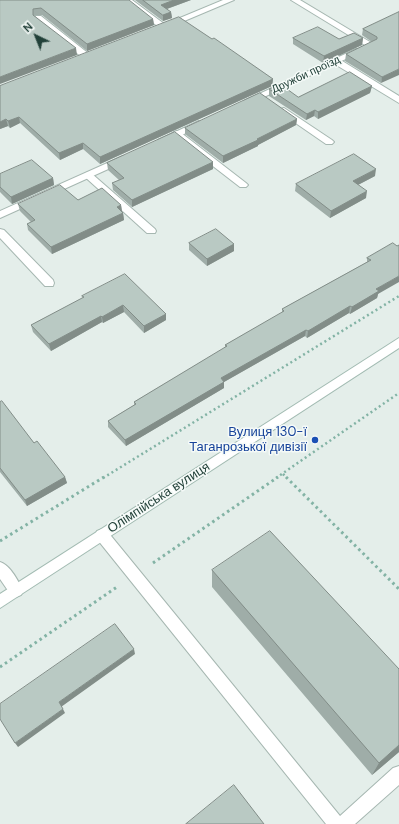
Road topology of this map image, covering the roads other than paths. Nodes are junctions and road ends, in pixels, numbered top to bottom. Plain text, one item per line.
1 (127, 0) edge
2 (230, 0) edge
3 (295, 0) edge
4 (38, 18) edge
5 (86, 56) edge
6 (336, 61) junction
7 (268, 100) junction
8 (399, 100) edge
9 (240, 105) edge
10 (205, 121) edge
11 (178, 134) junction
12 (329, 142) dead end
13 (157, 143) edge
14 (129, 156) edge
15 (88, 174) junction
16 (243, 185) dead end
17 (0, 215) edge
18 (151, 231) dead end
19 (0, 232) edge
20 (49, 283) dead end
21 (399, 342) edge
22 (102, 535) junction
23 (0, 568) edge
24 (16, 591) junction
25 (0, 602) edge
26 (399, 774) edge
27 (336, 824) edge
28 (343, 824) edge

1 - 2 street
3 - 6 street, Дружби проїзд
4 - 5 street
6 - 7 street, Дружби проїзд
6 - 8 street
7 - 9 street, Дружби проїзд
7 - 12 street
10 - 11 street
11 - 13 street
11 - 16 street
14 - 15 street
15 - 17 street
15 - 18 street
19 - 20 street
21 - 22 street, Олімпійська вулиця
22 - 24 street, Олімпійська вулиця
22 - 27 street
23 - 24 street
24 - 25 street, Олімпійська вулиця
26 - 28 street

